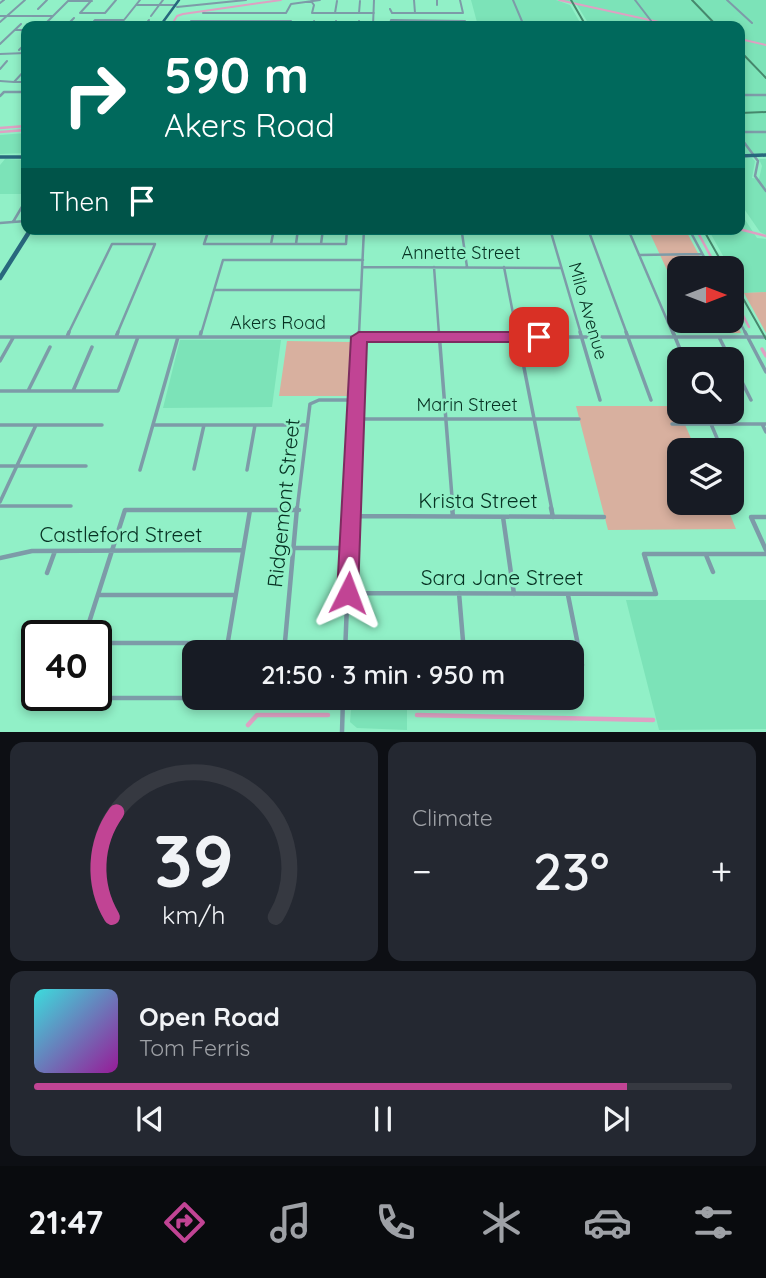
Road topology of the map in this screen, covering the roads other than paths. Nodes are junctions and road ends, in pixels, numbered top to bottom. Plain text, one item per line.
1 (25, 0) edge
2 (47, 0) edge
3 (69, 0) edge
4 (92, 0) edge
5 (116, 0) edge
6 (140, 0) edge
7 (163, 0) edge
8 (181, 0) edge
9 (246, 0) edge
10 (320, 0) edge
11 (374, 0) edge
12 (414, 0) edge
13 (437, 0) edge
14 (460, 0) edge
15 (513, 0) edge
16 (635, 0) edge
17 (727, 0) edge
18 (311, 1) edge
19 (337, 1) edge
20 (360, 1) edge
21 (136, 5) junction
22 (159, 5) junction
23 (437, 5) dead end
24 (176, 6) junction
25 (267, 7) dead end
26 (38, 9) dead end
27 (391, 11) dead end
28 (203, 13) dead end
29 (265, 13) junction
30 (276, 13) junction
31 (335, 13) junction
32 (359, 13) junction
33 (374, 13) junction
34 (415, 13) junction
35 (446, 13) junction
36 (0, 16) edge
37 (6, 16) junction
38 (52, 16) junction
39 (74, 18) dead end
40 (191, 20) dead end
41 (410, 20) joint
42 (48, 21) edge
43 (71, 21) edge
44 (94, 21) edge
45 (148, 21) edge
46 (166, 21) edge
47 (221, 21) joint
48 (244, 21) joint
49 (274, 21) junction
50 (291, 21) edge
51 (373, 21) edge
52 (389, 21) edge
53 (432, 21) joint
54 (447, 21) junction
55 (465, 21) dead end
56 (522, 21) edge
57 (651, 21) edge
58 (0, 22) edge
59 (752, 23) dead end
60 (21, 24) dead end
61 (15, 30) junction
62 (21, 30) edge
63 (0, 36) edge
64 (8, 36) junction
65 (0, 44) edge
66 (21, 53) edge
67 (0, 54) edge
68 (0, 60) edge
69 (0, 69) edge
70 (21, 74) edge
71 (0, 82) edge
72 (14, 82) junction
73 (21, 82) edge
74 (21, 92) edge
75 (745, 95) edge
76 (766, 95) edge
77 (0, 96) edge
78 (745, 132) edge
79 (766, 132) edge
80 (745, 143) edge
81 (0, 156) edge
82 (21, 156) edge
83 (745, 156) edge
84 (755, 156) junction
85 (766, 156) edge
86 (766, 191) edge
87 (21, 208) edge
88 (21, 221) edge
89 (13, 222) junction
90 (0, 223) edge
91 (28, 235) edge
92 (207, 235) edge
93 (273, 235) edge
94 (297, 235) edge
95 (322, 235) edge
96 (347, 235) edge
97 (364, 235) edge
98 (462, 235) edge
99 (552, 235) edge
100 (590, 235) edge
101 (631, 235) edge
102 (692, 235) edge
103 (271, 244) junction
104 (296, 244) junction
105 (321, 244) junction
106 (702, 254) joint
107 (639, 255) junction
108 (363, 260) junction
109 (362, 267) junction
110 (434, 267) junction
111 (467, 267) junction
112 (504, 267) junction
113 (561, 268) junction
114 (0, 278) edge
115 (214, 290) junction
116 (361, 290) junction
117 (744, 330) edge
118 (0, 337) edge
119 (13, 337) junction
120 (67, 337) junction
121 (116, 337) junction
122 (138, 337) junction
123 (178, 337) junction
124 (200, 337) junction
125 (359, 337) junction
126 (440, 337) junction
127 (518, 337) junction
128 (581, 337) junction
129 (628, 337) junction
130 (674, 337) junction
131 (719, 337) junction
132 (748, 337) junction
133 (766, 337) edge
134 (50, 347) dead end
135 (92, 347) dead end
136 (679, 347) edge
137 (724, 347) edge
138 (0, 361) edge
139 (766, 372) edge
140 (744, 387) edge
141 (0, 391) edge
142 (28, 391) junction
143 (73, 391) junction
144 (356, 400) junction
145 (600, 401) dead end
146 (650, 401) dead end
147 (751, 401) dead end
148 (355, 419) junction
149 (446, 419) junction
150 (534, 419) junction
151 (579, 419) dead end
152 (711, 424) edge
153 (744, 424) edge
154 (764, 424) edge
155 (0, 425) edge
156 (36, 425) junction
157 (102, 425) dead end
158 (153, 425) junction
159 (204, 425) junction
160 (255, 425) junction
161 (307, 425) junction
162 (766, 432) edge
163 (717, 438) edge
164 (0, 466) edge
165 (17, 466) junction
166 (86, 466) dead end
167 (194, 469) dead end
168 (140, 470) dead end
169 (247, 470) dead end
170 (0, 504) edge
171 (71, 506) dead end
172 (250, 510) junction
173 (299, 510) junction
174 (351, 516) junction
175 (453, 516) junction
176 (503, 517) junction
177 (553, 517) junction
178 (604, 517) dead end
179 (766, 517) edge
180 (295, 548) junction
181 (349, 548) junction
182 (112, 550) junction
183 (243, 550) junction
184 (55, 551) junction
185 (766, 552) edge
186 (706, 554) junction
187 (0, 558) edge
188 (713, 572) dead end
189 (47, 573) dead end
190 (348, 593) junction
191 (459, 593) junction
192 (98, 594) junction
193 (236, 594) junction
194 (514, 594) junction
195 (568, 594) junction
196 (90, 620) edge
197 (228, 640) edge
198 (285, 640) edge
199 (345, 640) edge
200 (463, 640) edge
201 (577, 640) edge
202 (112, 643) edge
203 (182, 643) edge
204 (112, 697) edge
205 (182, 698) edge
206 (343, 710) edge
207 (342, 732) edge

1 - 37 street
2 - 26 street
3 - 4 street
3 - 38 street
4 - 5 street
6 - 21 street
7 - 22 street
8 - 24 main road
9 - 24 street
10 - 18 street
11 - 33 street
12 - 34 street
13 - 23 street
14 - 35 street
15 - 56 street
16 - 57 street
17 - 59 street
18 - 30 street
18 - 31 street
19 - 31 street
20 - 32 street
21 - 22 street
21 - 44 street
22 - 24 street
22 - 45 street
24 - 46 main road
25 - 29 street
27 - 34 street
28 - 29 street
29 - 30 street
30 - 49 street
31 - 32 street
32 - 33 street
33 - 51 street
34 - 35 street
35 - 54 street
36 - 37 street
37 - 38 street
37 - 58 street
38 - 42 street
39 - 43 street
40 - 47 street
41 - 52 street
41 - 53 street
47 - 48 street
48 - 49 street
49 - 50 street
53 - 54 street
54 - 55 street
60 - 61 street
61 - 62 street
61 - 64 street
63 - 64 street
64 - 65 street
66 - 67 street
68 - 69 street
70 - 72 street
71 - 72 street
72 - 73 street
74 - 77 street
75 - 76 street
78 - 79 street
80 - 84 street
81 - 82 main road
83 - 84 main road
84 - 85 main road
84 - 86 street
87 - 89 street
88 - 89 street
89 - 90 street
91 - 114 main road
92 - 103 street
93 - 103 street
94 - 104 street
95 - 105 street
96 - 105 street
97 - 108 street
98 - 111 street
99 - 113 street, Milo Avenue
100 - 129 street
101 - 107 street
102 - 106 street
103 - 104 street
104 - 105 street
106 - 107 street
107 - 130 street
108 - 109 street
108 - 115 street
109 - 110 street, Annette Street
109 - 116 street
110 - 111 street, Annette Street
110 - 126 street
111 - 112 street, Annette Street
112 - 113 street, Annette Street
112 - 127 street
113 - 128 street, Milo Avenue
115 - 116 street
115 - 124 street
116 - 125 street
117 - 132 street
118 - 119 street, Akers Road
119 - 120 street, Akers Road
119 - 138 street
120 - 121 street, Akers Road
120 - 121 street
121 - 122 street, Akers Road
122 - 123 street, Akers Road
122 - 143 street
123 - 124 street, Akers Road
123 - 158 street
124 - 125 street, Akers Road
125 - 126 street, Akers Road
125 - 144 street
126 - 127 street, Akers Road
126 - 149 street
127 - 128 street, Akers Road
127 - 150 street
128 - 129 street, Akers Road
128 - 145 street, Milo Avenue
129 - 130 street, Akers Road
129 - 146 street
130 - 131 street, Akers Road
130 - 136 street
131 - 132 street, Akers Road
131 - 137 street
132 - 133 street, Akers Road
132 - 139 street
134 - 142 street
135 - 143 street
140 - 147 street
141 - 142 street
142 - 143 street
144 - 148 street
144 - 161 street, Ridgemont Street
148 - 149 street, Marin Street
148 - 174 street
149 - 150 street, Marin Street
149 - 175 street
150 - 151 street, Marin Street
150 - 177 street
152 - 163 street
153 - 154 street
154 - 162 street
155 - 156 street
156 - 157 street
156 - 165 street
158 - 159 street
158 - 168 street
159 - 160 street
159 - 167 street
160 - 161 street
160 - 169 street
161 - 173 street, Ridgemont Street
164 - 165 street
165 - 166 street
165 - 170 street
170 - 171 street
172 - 173 street
172 - 182 street
172 - 183 street
173 - 180 street, Ridgemont Street
174 - 175 street, Krista Street
174 - 181 street
175 - 176 street, Krista Street
176 - 177 street, Krista Street
176 - 194 street
177 - 178 street, Krista Street
179 - 185 street
180 - 181 street
180 - 198 street, Ridgemont Street
181 - 190 street
182 - 183 street, Castleford Street
182 - 184 street, Castleford Street
182 - 192 street
183 - 193 street
184 - 187 street, Castleford Street
184 - 189 street
185 - 186 street
186 - 188 street
186 - 195 street, Sara Jane Street
190 - 191 street, Sara Jane Street
190 - 199 street
191 - 194 street, Sara Jane Street
191 - 200 street
192 - 193 street
192 - 196 street
193 - 197 street
194 - 195 street, Sara Jane Street
195 - 201 street
202 - 203 street
204 - 205 street
206 - 207 street

